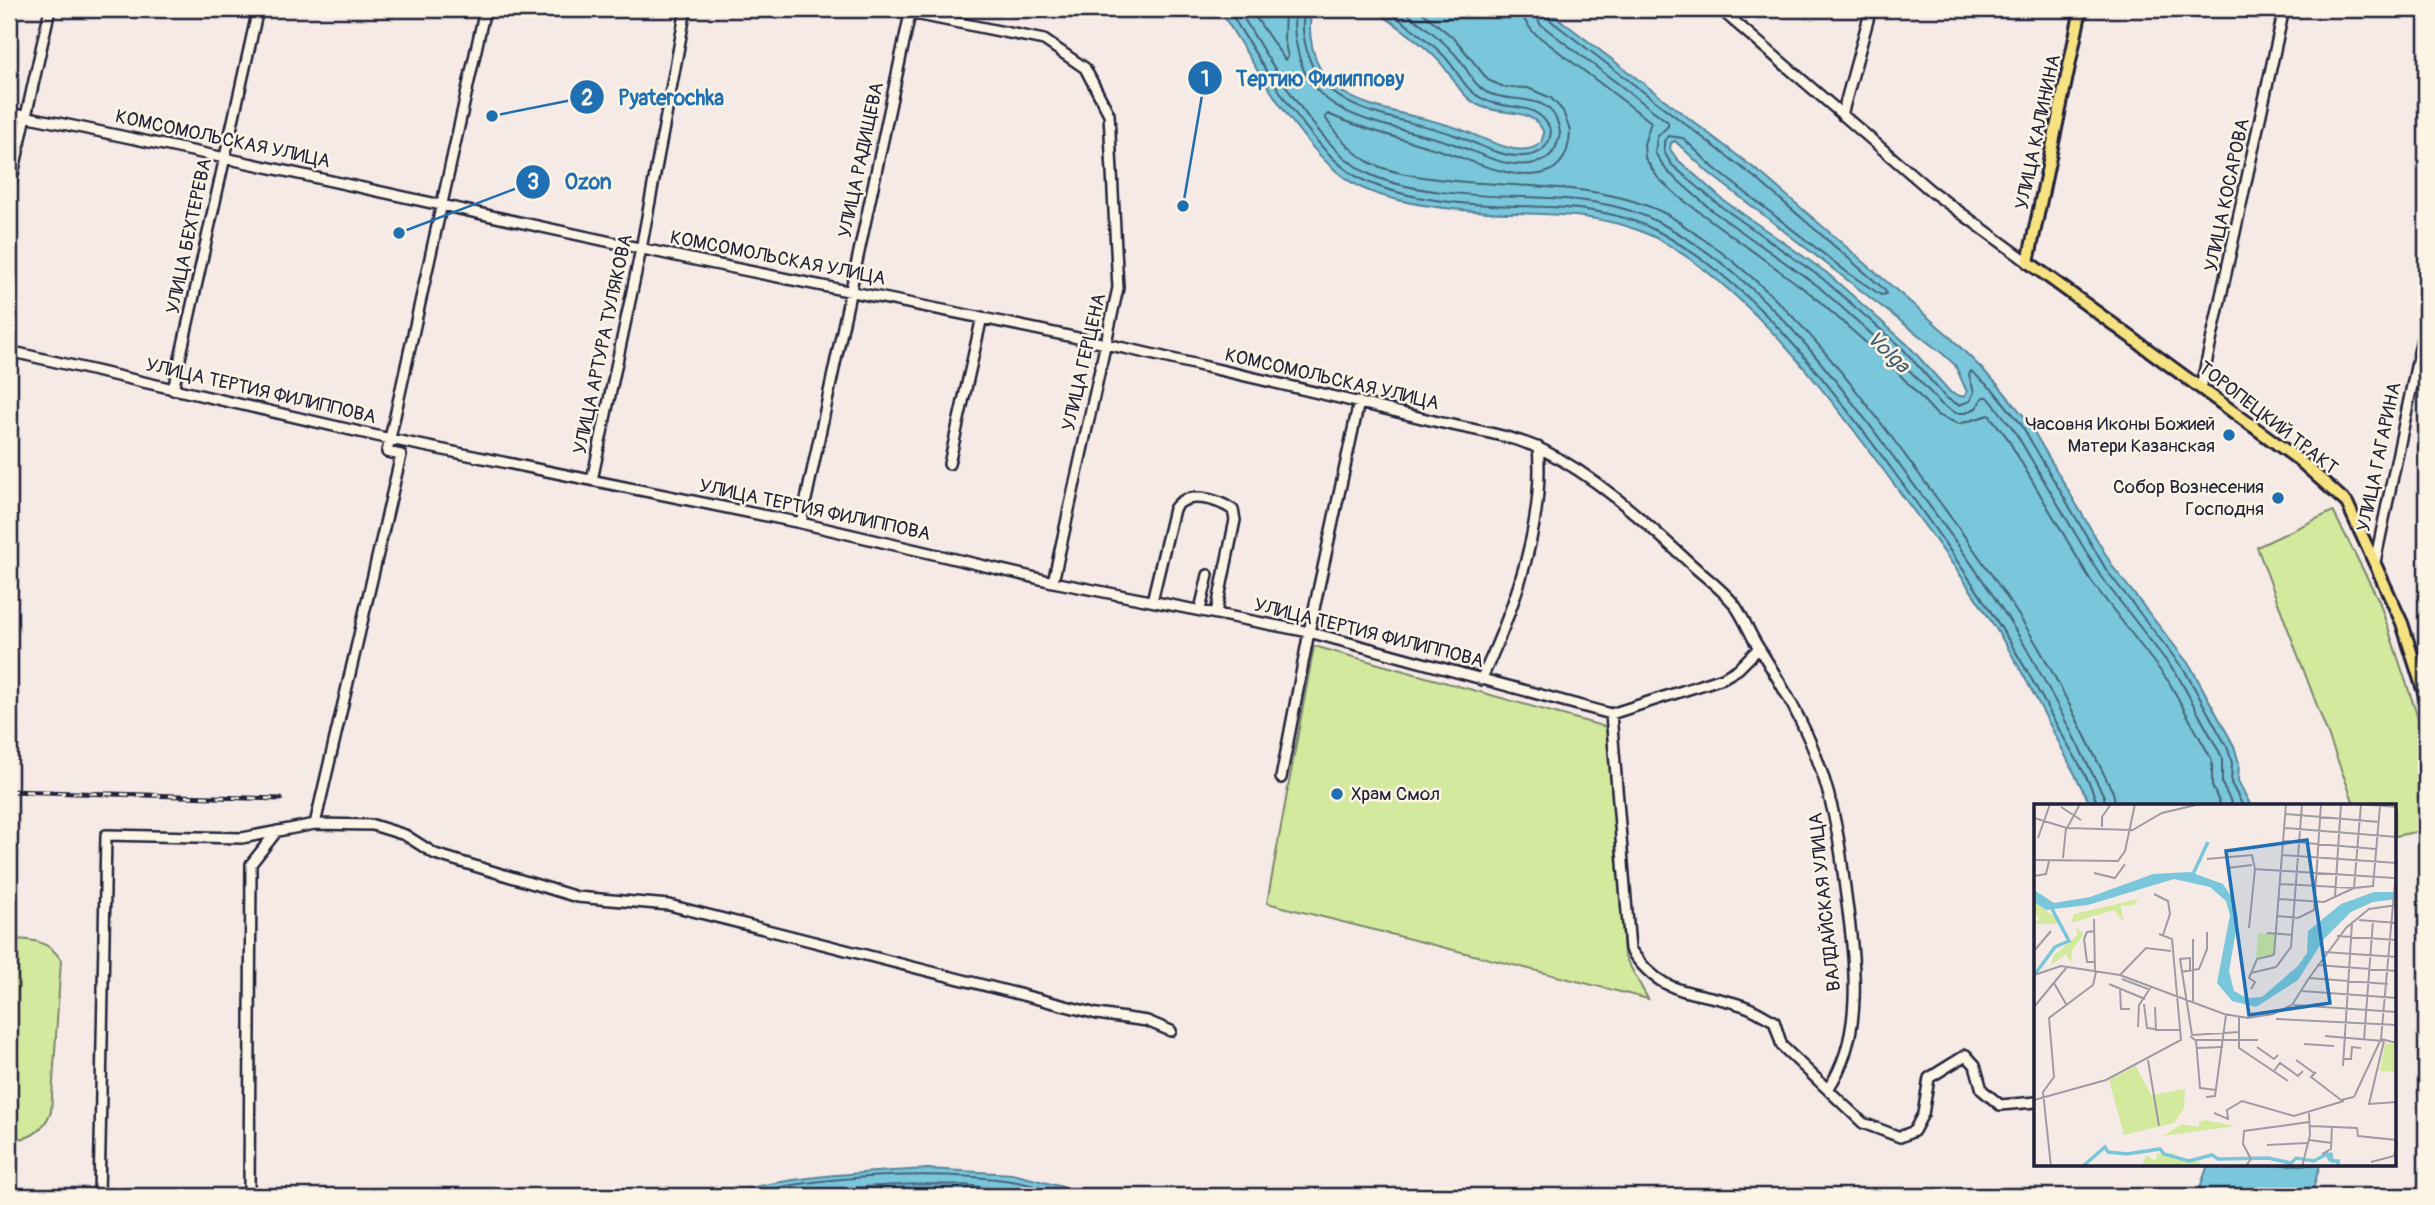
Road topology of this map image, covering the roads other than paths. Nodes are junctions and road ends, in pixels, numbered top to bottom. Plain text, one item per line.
1 (50, 9) edge
2 (258, 9) edge
3 (485, 9) edge
4 (686, 9) edge
5 (890, 9) edge
6 (1720, 9) edge
7 (1871, 9) edge
8 (2081, 9) edge
9 (2284, 9) edge
10 (910, 11) edge
11 (9, 113) edge
12 (27, 116) junction
13 (1842, 116) junction
14 (225, 157) junction
15 (9, 192) edge
16 (444, 204) junction
17 (641, 249) junction
18 (2028, 261) junction
19 (851, 290) junction
20 (982, 317) junction
21 (2426, 319) edge
22 (1105, 344) junction
23 (9, 351) edge
24 (2201, 387) junction
25 (173, 390) junction
26 (1359, 402) junction
27 (389, 443) junction
28 (1538, 447) junction
29 (949, 464) dead end
30 (592, 480) junction
31 (801, 523) junction
32 (2375, 562) junction
33 (1208, 575) dead end
34 (1054, 582) junction
35 (1153, 601) junction
36 (1200, 610) junction
37 (1216, 613) junction
38 (1309, 632) junction
39 (1759, 648) junction
40 (1481, 680) junction
41 (2426, 699) edge
42 (1611, 714) junction
43 (1281, 778) dead end
44 (315, 824) junction
45 (277, 831) junction
46 (1171, 1031) dead end
47 (1828, 1089) junction
48 (2034, 1102) edge
49 (99, 1196) edge
50 (250, 1196) edge

1 - 12 street
2 - 14 street, УЛИЦА БЕХТЕРЕВА
3 - 16 street
4 - 17 street, УЛИЦА АРТУРА ТУЛЯКОВА
5 - 10 street
6 - 13 street
7 - 13 street
8 - 18 main road, УЛИЦА КАЛИНИНА
9 - 24 street, УЛИЦА КОСАРОВА
10 - 19 street, УЛИЦА РАДИЩЕВА
10 - 22 street, УЛИЦА ГЕРЦЕНА
11 - 12 street, КОМСОМОЛЬСКАЯ УЛИЦА
12 - 14 street, КОМСОМОЛЬСКАЯ УЛИЦА
12 - 15 street
13 - 18 street
14 - 16 street, КОМСОМОЛЬСКАЯ УЛИЦА
14 - 25 street, УЛИЦА БЕХТЕРЕВА
16 - 17 street, КОМСОМОЛЬСКАЯ УЛИЦА
16 - 27 street
17 - 19 street, КОМСОМОЛЬСКАЯ УЛИЦА
17 - 30 street, УЛИЦА АРТУРА ТУЛЯКОВА
18 - 24 main road, ТОРОПЕЦКИЙ ТРАКТ
19 - 20 street, КОМСОМОЛЬСКАЯ УЛИЦА
19 - 31 street, УЛИЦА РАДИЩЕВА
20 - 22 street, КОМСОМОЛЬСКАЯ УЛИЦА
20 - 29 street
21 - 32 street, УЛИЦА ГАГАРИНА
22 - 26 street, КОМСОМОЛЬСКАЯ УЛИЦА
22 - 34 street, УЛИЦА ГЕРЦЕНА
23 - 25 street, УЛИЦА ТЕРТИЯ ФИЛИППОВА
24 - 32 main road, ТОРОПЕЦКИЙ ТРАКТ
25 - 27 street, УЛИЦА ТЕРТИЯ ФИЛИППОВА
26 - 28 street, КОМСОМОЛЬСКАЯ УЛИЦА
26 - 38 street
27 - 30 street, УЛИЦА ТЕРТИЯ ФИЛИППОВА
27 - 44 street
28 - 39 street, ВАЛДАЙСКАЯ УЛИЦА
28 - 40 street
30 - 31 street, УЛИЦА ТЕРТИЯ ФИЛИППОВА
31 - 34 street, УЛИЦА ТЕРТИЯ ФИЛИППОВА
32 - 41 main road, ТОРОПЕЦКИЙ ТРАКТ
33 - 36 street
34 - 35 street, УЛИЦА ТЕРТИЯ ФИЛИППОВА
35 - 36 street, УЛИЦА ТЕРТИЯ ФИЛИППОВА
35 - 37 street
36 - 37 street, УЛИЦА ТЕРТИЯ ФИЛИППОВА
37 - 38 street, УЛИЦА ТЕРТИЯ ФИЛИППОВА
38 - 40 street, УЛИЦА ТЕРТИЯ ФИЛИППОВА
38 - 43 street
39 - 42 street
39 - 47 street, ВАЛДАЙСКАЯ УЛИЦА
40 - 42 street, УЛИЦА ТЕРТИЯ ФИЛИППОВА
42 - 47 street
44 - 45 street
44 - 46 street
45 - 49 street
45 - 50 street
47 - 48 street

